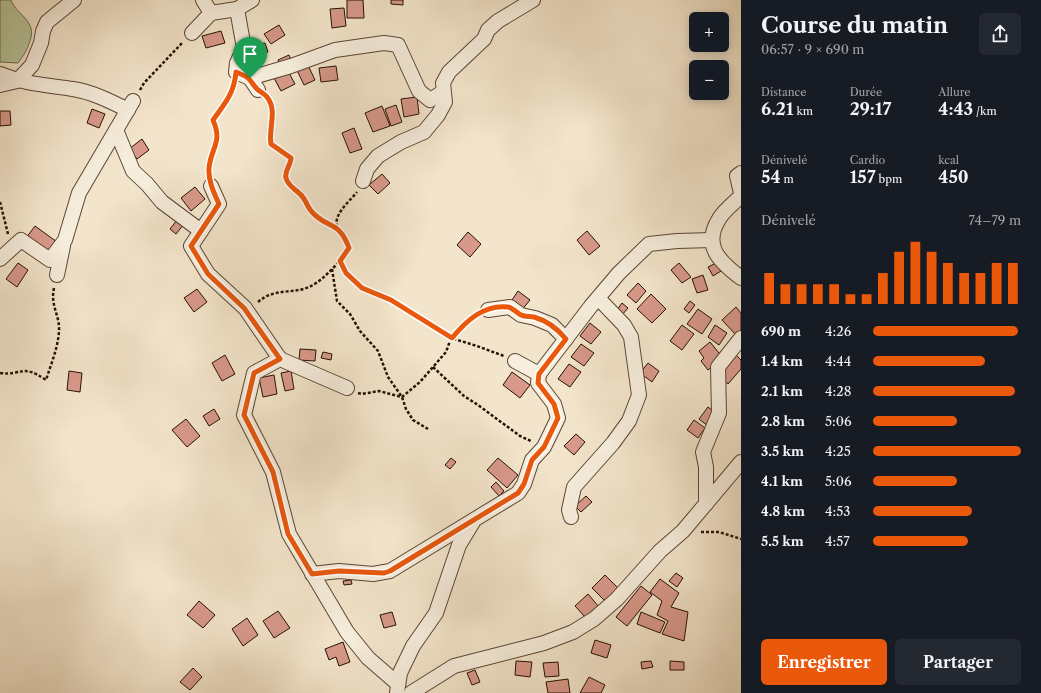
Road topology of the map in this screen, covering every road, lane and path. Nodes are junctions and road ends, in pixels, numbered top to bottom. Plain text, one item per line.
1 (74, 0) edge
2 (203, 0) edge
3 (252, 0) edge
4 (533, 0) edge
5 (237, 9) junction
6 (211, 13) junction
7 (192, 33) joint
8 (236, 72) junction
9 (0, 74) edge
10 (250, 78) junction
11 (17, 81) junction
12 (0, 85) edge
13 (258, 90) joint
14 (443, 92) junction
15 (130, 106) junction
16 (116, 130) junction
17 (741, 173) edge
18 (363, 181) joint
19 (211, 186) joint
20 (741, 195) edge
21 (0, 202) edge
22 (337, 227) junction
23 (201, 231) junction
24 (15, 238) junction
25 (64, 240) junction
26 (712, 240) junction
27 (0, 259) edge
28 (340, 261) junction
29 (332, 268) junction
30 (57, 276) joint
31 (741, 278) edge
32 (598, 298) junction
33 (488, 310) joint
34 (250, 315) junction
35 (452, 338) junction
36 (741, 338) edge
37 (566, 339) junction
38 (280, 359) junction
39 (515, 361) joint
40 (433, 367) junction
41 (0, 373) edge
42 (539, 374) junction
43 (347, 388) joint
44 (402, 397) junction
45 (428, 429) dead end
46 (544, 447) junction
47 (741, 462) edge
48 (706, 504) junction
49 (571, 517) dead end
50 (476, 518) junction
51 (683, 531) junction
52 (741, 539) edge
53 (312, 574) junction
54 (397, 688) edge
55 (411, 693) edge

1 - 11 street
2 - 6 street
3 - 5 street
4 - 14 street
5 - 6 street
5 - 8 street
6 - 7 street
7 - 15 path
8 - 10 street
8 - 19 path
9 - 11 street
10 - 13 street
10 - 14 street
11 - 12 street
11 - 15 street
13 - 22 path
14 - 18 street
15 - 16 street
16 - 23 street
16 - 25 street
17 - 20 street
18 - 22 path
19 - 23 street
20 - 26 street
21 - 24 path
22 - 28 path
23 - 34 street
24 - 25 street
24 - 27 street
25 - 30 street
26 - 31 street
26 - 32 street
28 - 29 path
28 - 35 path
29 - 34 path
29 - 44 path
30 - 41 path
32 - 37 street
32 - 49 street
33 - 35 path
33 - 37 street
34 - 38 street
35 - 39 path
35 - 40 path
36 - 48 street
37 - 42 street
38 - 43 street
38 - 53 street
39 - 42 street
40 - 44 path
40 - 46 path
42 - 46 street
43 - 44 path
44 - 45 path
46 - 50 street
47 - 48 street
48 - 51 street
50 - 53 street
50 - 54 street
51 - 52 path
51 - 55 street
53 - 54 street

